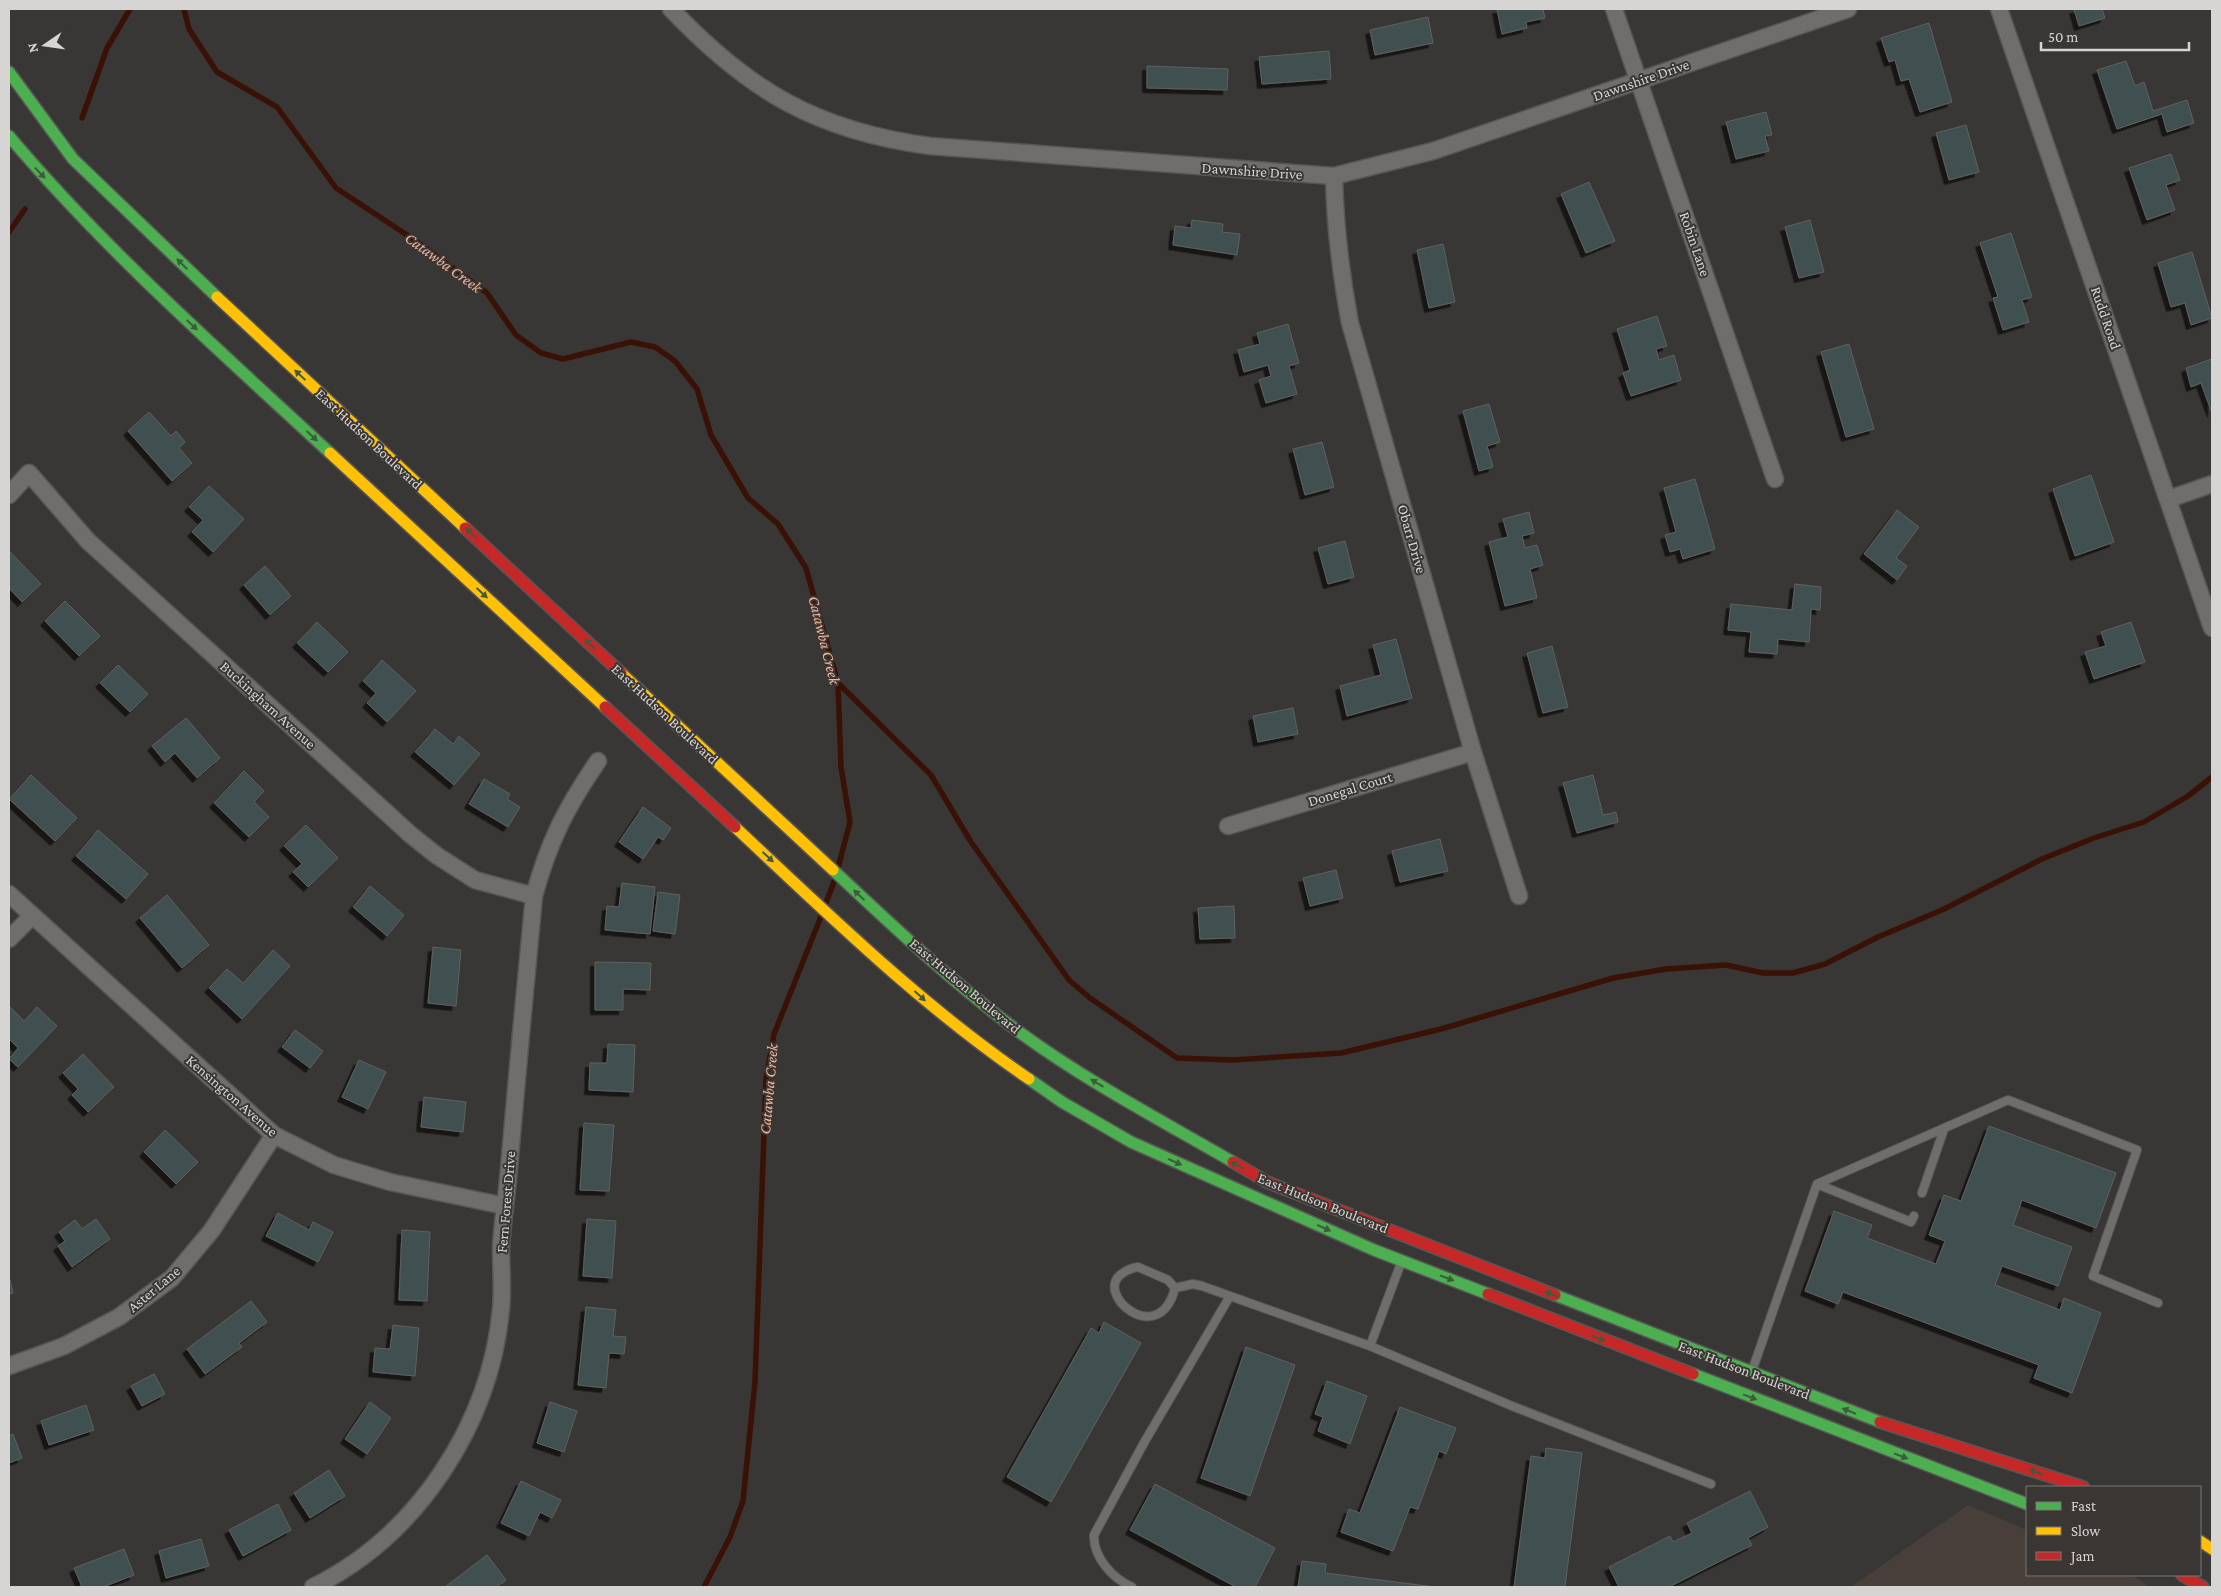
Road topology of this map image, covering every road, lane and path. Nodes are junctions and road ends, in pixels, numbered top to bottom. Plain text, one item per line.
1 (671, 9) edge
2 (1614, 9) edge
3 (1848, 9) edge
4 (1999, 9) edge
5 (9, 72) edge
6 (1640, 81) junction
7 (9, 136) edge
8 (1334, 176) junction
9 (1775, 479) dead end
10 (2212, 484) edge
11 (9, 495) edge
12 (2169, 499) junction
13 (2212, 628) edge
14 (1473, 752) junction
15 (598, 761) dead end
16 (1228, 826) dead end
17 (9, 894) edge
18 (534, 896) junction
19 (1519, 896) dead end
20 (32, 916) junction
21 (9, 939) edge
22 (1944, 1129) junction
23 (274, 1135) junction
24 (1816, 1184) junction
25 (1922, 1193) dead end
26 (505, 1206) junction
27 (1914, 1216) dead end
28 (1410, 1239) junction
29 (1402, 1261) junction
30 (1174, 1288) junction
31 (1230, 1296) junction
32 (2158, 1303) dead end
33 (1370, 1346) junction
34 (9, 1366) edge
35 (1752, 1373) junction
36 (1711, 1484) dead end
37 (2080, 1486) edge
38 (2026, 1504) edge
39 (2201, 1542) edge
40 (2212, 1549) edge
41 (2184, 1578) edge
42 (312, 1587) edge
43 (1132, 1587) edge
44 (2203, 1587) edge

1 - 8 street, Dawnshire Drive
2 - 6 street, Robin Lane
3 - 6 street, Dawnshire Drive
4 - 12 street, Rudd Road
28 -> 5 main road, East Hudson Boulevard
6 - 8 street, Dawnshire Drive
6 - 9 street, Robin Lane
7 -> 29 main road, East Hudson Boulevard
8 - 14 street, Obarr Drive
10 - 12 street
11 - 18 street, Buckingham Avenue
12 - 13 street, Rudd Road
14 - 16 street, Donegal Court
14 - 19 street, Obarr Drive
15 - 18 street, Fern Forest Drive
17 - 20 street, Kensington Avenue
18 - 26 street, Fern Forest Drive
20 - 21 street
20 - 23 street, Kensington Avenue
22 - 24 lane
22 - 25 lane
22 - 32 lane
23 - 26 street, Kensington Avenue
23 - 34 street, Aster Lane
24 - 27 lane
24 - 35 lane
26 - 42 street, Fern Forest Drive
28 - 29 street
35 -> 28 main road, East Hudson Boulevard
29 - 33 lane
29 -> 38 main road, East Hudson Boulevard
30 - 30 lane
30 - 31 lane
31 - 33 lane
31 - 43 lane
33 - 36 lane
37 -> 35 main road, East Hudson Boulevard
39 - 40 main road
41 - 44 main road

